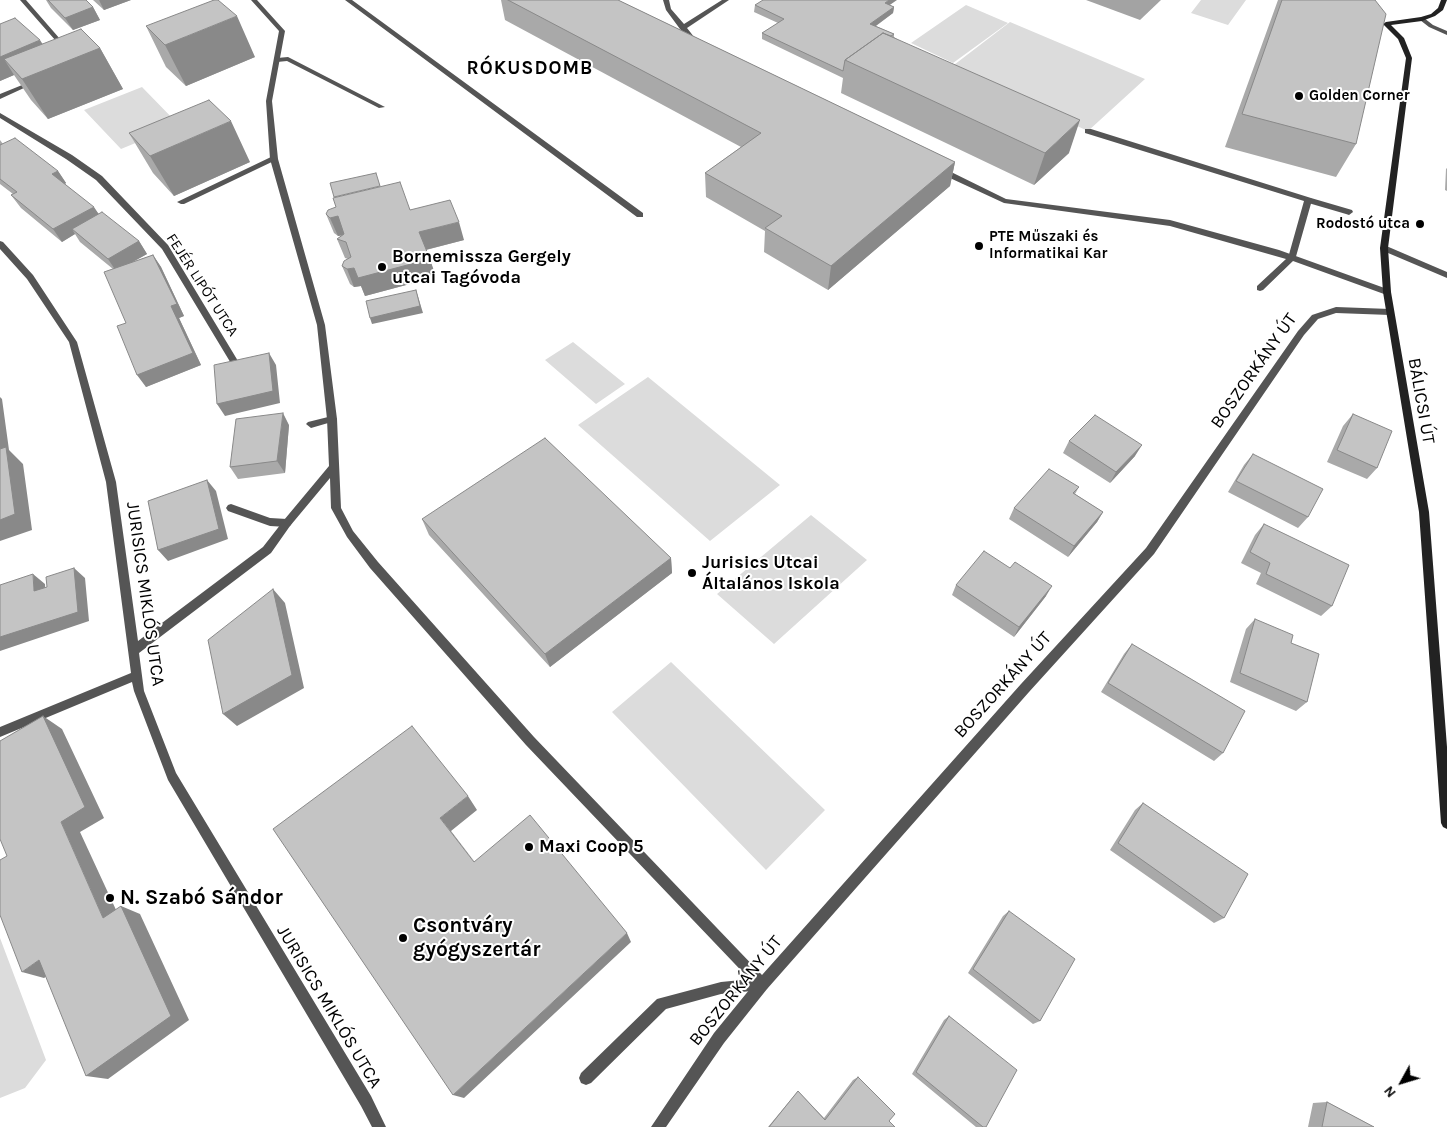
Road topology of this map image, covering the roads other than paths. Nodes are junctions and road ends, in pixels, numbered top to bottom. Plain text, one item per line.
1 (23, 0) edge
2 (254, 0) edge
3 (348, 0) edge
4 (666, 0) edge
5 (726, 0) edge
6 (1444, 0) edge
7 (1422, 19) junction
8 (682, 28) junction
9 (1447, 33) edge
10 (699, 47) edge
11 (72, 54) edge
12 (277, 60) junction
13 (42, 78) edge
14 (0, 97) edge
15 (381, 107) dead end
16 (0, 115) edge
17 (1088, 131) dead end
18 (274, 158) junction
19 (933, 166) edge
20 (1308, 200) junction
21 (181, 202) dead end
22 (1349, 212) dead end
23 (640, 215) dead end
24 (0, 244) edge
25 (1384, 248) junction
26 (1292, 258) junction
27 (1447, 275) edge
28 (1260, 288) dead end
29 (1387, 292) junction
30 (1390, 312) junction
31 (235, 363) edge
32 (332, 419) junction
33 (311, 424) dead end
34 (333, 468) junction
35 (231, 508) dead end
36 (287, 522) junction
37 (133, 651) junction
38 (136, 676) junction
39 (0, 732) edge
40 (1447, 823) edge
41 (762, 984) junction
42 (586, 1078) dead end
43 (379, 1127) edge
44 (658, 1127) edge

1 - 11 street
2 - 12 street
3 - 23 street
4 - 8 street
5 - 8 street
6 - 7 street, BÁLICSI ÚT
7 - 9 street
7 - 25 street, BÁLICSI ÚT
8 - 10 street
12 - 15 street
12 - 18 street
13 - 14 street
16 - 31 street, FEJÉR LIPÓT UTCA
17 - 20 street
18 - 21 street
18 - 32 street
19 - 26 street
20 - 22 street
20 - 26 street
24 - 37 street, JURISICS MIKLÓS UTCA
25 - 27 street
25 - 29 street, BÁLICSI ÚT
26 - 28 street
26 - 29 street
29 - 30 street, BÁLICSI ÚT
30 - 40 street, BÁLICSI ÚT
30 - 41 street, BOSZORKÁNY ÚT
32 - 33 street
32 - 34 street
34 - 36 street
34 - 41 street
35 - 36 street
36 - 37 street
37 - 38 street, JURISICS MIKLÓS UTCA
38 - 39 street
38 - 43 street, JURISICS MIKLÓS UTCA
41 - 42 street
41 - 44 street, BOSZORKÁNY ÚT

